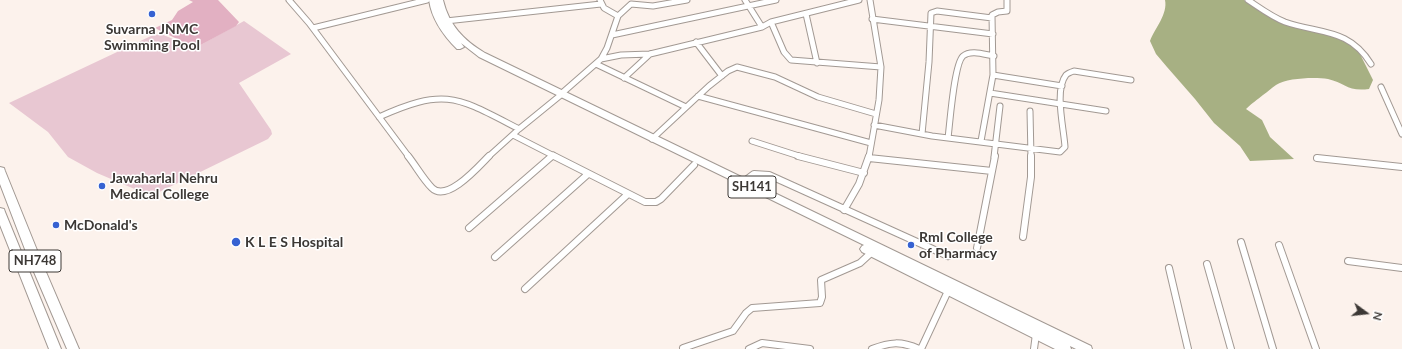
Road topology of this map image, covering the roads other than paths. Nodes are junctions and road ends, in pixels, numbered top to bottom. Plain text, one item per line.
1 (289, 0) edge
2 (427, 0) edge
3 (433, 0) edge
4 (439, 0) edge
5 (688, 0) edge
6 (745, 0) edge
7 (776, 0) edge
8 (859, 0) edge
9 (870, 0) edge
10 (1007, 0) edge
11 (1248, 0) edge
12 (601, 2) edge
13 (632, 2) edge
14 (750, 6) junction
15 (806, 14) junction
16 (618, 16) junction
17 (872, 18) junction
18 (992, 18) junction
19 (446, 21) junction
20 (771, 22) junction
21 (930, 26) junction
22 (762, 27) junction
23 (313, 28) junction
24 (993, 34) junction
25 (612, 35) junction
26 (696, 42) junction
27 (650, 54) junction
28 (994, 56) junction
29 (601, 59) junction
30 (817, 63) junction
31 (596, 64) junction
32 (1371, 64) dead end
33 (881, 67) junction
34 (993, 75) junction
35 (722, 76) junction
36 (624, 78) junction
37 (1131, 80) dead end
38 (1062, 86) junction
39 (1381, 87) dead end
40 (990, 92) junction
41 (560, 95) junction
42 (698, 96) junction
43 (1060, 104) junction
44 (1000, 106) dead end
45 (686, 107) junction
46 (1030, 111) dead end
47 (1106, 111) dead end
48 (876, 114) junction
49 (379, 117) junction
50 (874, 125) junction
51 (519, 129) junction
52 (922, 134) junction
53 (1402, 134) edge
54 (513, 135) junction
55 (948, 138) junction
56 (652, 139) junction
57 (752, 141) dead end
58 (981, 141) junction
59 (871, 143) junction
60 (997, 144) junction
61 (1031, 149) junction
62 (553, 155) junction
63 (869, 158) junction
64 (1317, 158) dead end
65 (694, 165) junction
66 (1402, 167) edge
67 (0, 171) edge
68 (992, 171) junction
69 (864, 173) junction
70 (588, 174) junction
71 (742, 183) junction
72 (628, 194) junction
73 (844, 210) junction
74 (0, 212) edge
75 (470, 228) dead end
76 (1023, 237) dead end
77 (1241, 242) dead end
78 (1279, 246) dead end
79 (977, 248) dead end
80 (872, 252) junction
81 (948, 256) dead end
82 (495, 257) dead end
83 (1348, 261) dead end
84 (1207, 264) dead end
85 (1169, 268) dead end
86 (1402, 268) edge
87 (525, 289) dead end
88 (948, 291) junction
89 (1036, 334) junction
90 (683, 348) dead end
91 (55, 349) edge
92 (73, 349) edge
93 (749, 349) edge
94 (810, 349) edge
95 (872, 349) edge
96 (920, 349) edge
97 (1034, 349) edge
98 (1066, 349) edge
99 (1087, 349) edge
100 (1188, 349) edge
101 (1231, 349) edge
102 (1273, 349) edge
103 (1316, 349) edge

1 - 23 street
2 - 23 street
3 - 41 main road, SH141
4 - 19 main road, SH141
5 - 13 street
6 - 14 street
7 - 14 street
8 - 15 street
9 - 17 street
10 - 18 street
11 - 32 street
12 - 16 street
12 - 19 street
13 - 16 street
14 - 22 street
14 - 25 street
15 - 20 street
15 - 30 street
16 - 25 street
17 - 21 street
17 - 33 street
18 - 21 street
18 - 24 street
19 - 41 main road, SH141
20 - 22 street
20 - 30 street
21 - 24 street
21 - 52 street
22 - 26 street
23 - 49 street
24 - 28 street
25 - 29 street
26 - 27 street
26 - 35 street
27 - 29 street
27 - 36 street
28 - 34 street
28 - 55 street
29 - 31 street
30 - 33 street
31 - 36 street
31 - 41 street
33 - 48 street
34 - 38 street
34 - 40 street
35 - 42 street
35 - 48 street
36 - 45 street
37 - 38 street
38 - 43 street
39 - 53 street
40 - 43 street
40 - 58 street
41 - 51 street
41 - 56 main road, SH141
41 - 65 main road, SH141
42 - 45 street
42 - 59 street
43 - 47 street
43 - 61 street
44 - 60 street
45 - 56 street
46 - 61 street
48 - 50 street
49 - 51 street
49 - 54 street
50 - 52 street
50 - 59 street
51 - 54 street
52 - 55 street
54 - 62 street
55 - 58 street
56 - 71 main road, SH141
57 - 69 street
58 - 60 street
59 - 63 street
60 - 61 street
60 - 68 street
61 - 76 street
62 - 70 street
62 - 75 street
63 - 68 street
63 - 69 street
64 - 66 street
65 - 72 street
65 - 80 main road, SH141
67 - 92 highway, NH748
68 - 79 street
69 - 73 street
70 - 72 street
70 - 82 street
71 - 73 street
71 - 99 main road, SH141
72 - 87 street
73 - 81 street
74 - 91 highway, NH748
77 - 102 street
78 - 103 street
80 - 88 main road, SH141
80 - 90 street
83 - 86 street
84 - 101 street
85 - 100 street
88 - 89 main road, SH141
88 - 96 street
89 - 97 street
89 - 98 main road, SH141
93 - 94 street
95 - 96 street

